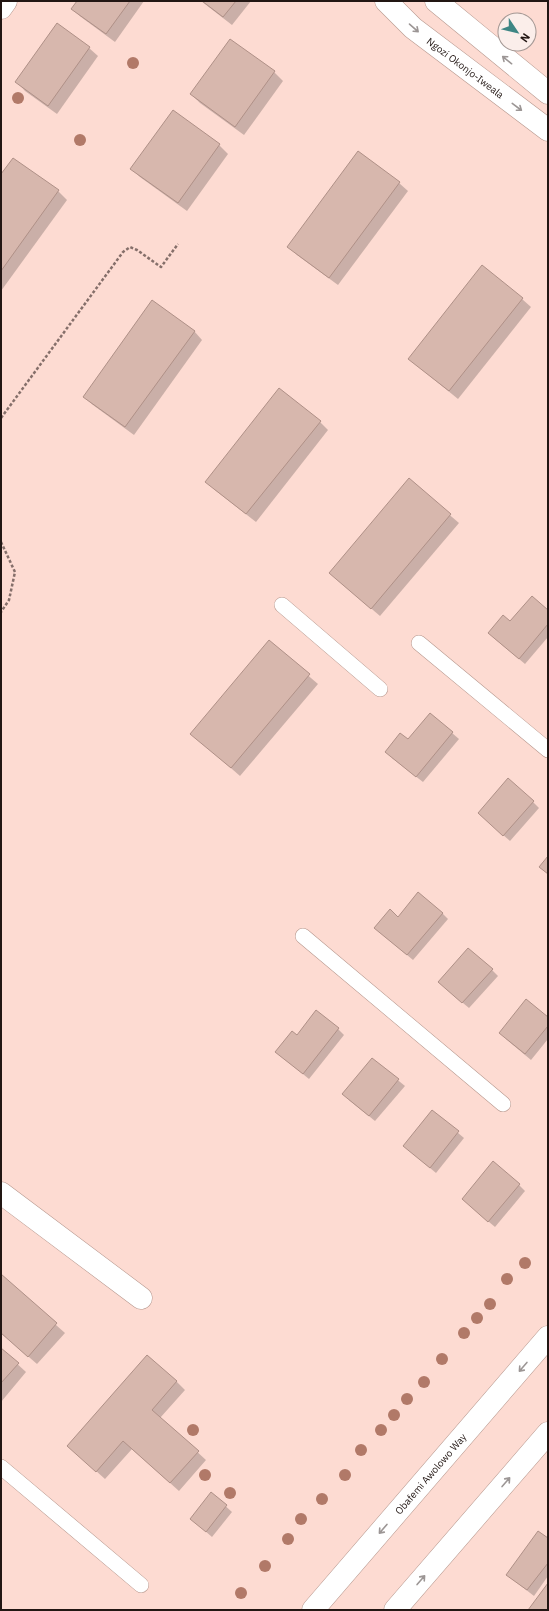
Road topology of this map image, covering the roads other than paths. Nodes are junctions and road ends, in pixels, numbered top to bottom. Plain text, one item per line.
1 (6, 1) edge
2 (386, 1) edge
3 (436, 1) edge
4 (1, 8) edge
5 (548, 93) edge
6 (548, 130) edge
7 (282, 605) dead end
8 (419, 643) dead end
9 (380, 689) dead end
10 (548, 750) edge
11 (303, 936) dead end
12 (503, 1104) dead end
13 (1, 1193) edge
14 (141, 1298) dead end
15 (548, 1337) edge
16 (548, 1433) edge
17 (1, 1467) edge
18 (141, 1585) dead end
19 (313, 1610) edge
20 (395, 1610) edge

1 - 4 main road
2 -> 6 main road, Ngozi Okonjo-Iweala
5 -> 3 main road
7 - 9 lane
8 - 10 lane
11 - 12 lane
13 - 14 main road
15 -> 19 main road, Obafemi Awolowo Way
20 -> 16 main road
17 - 18 lane

